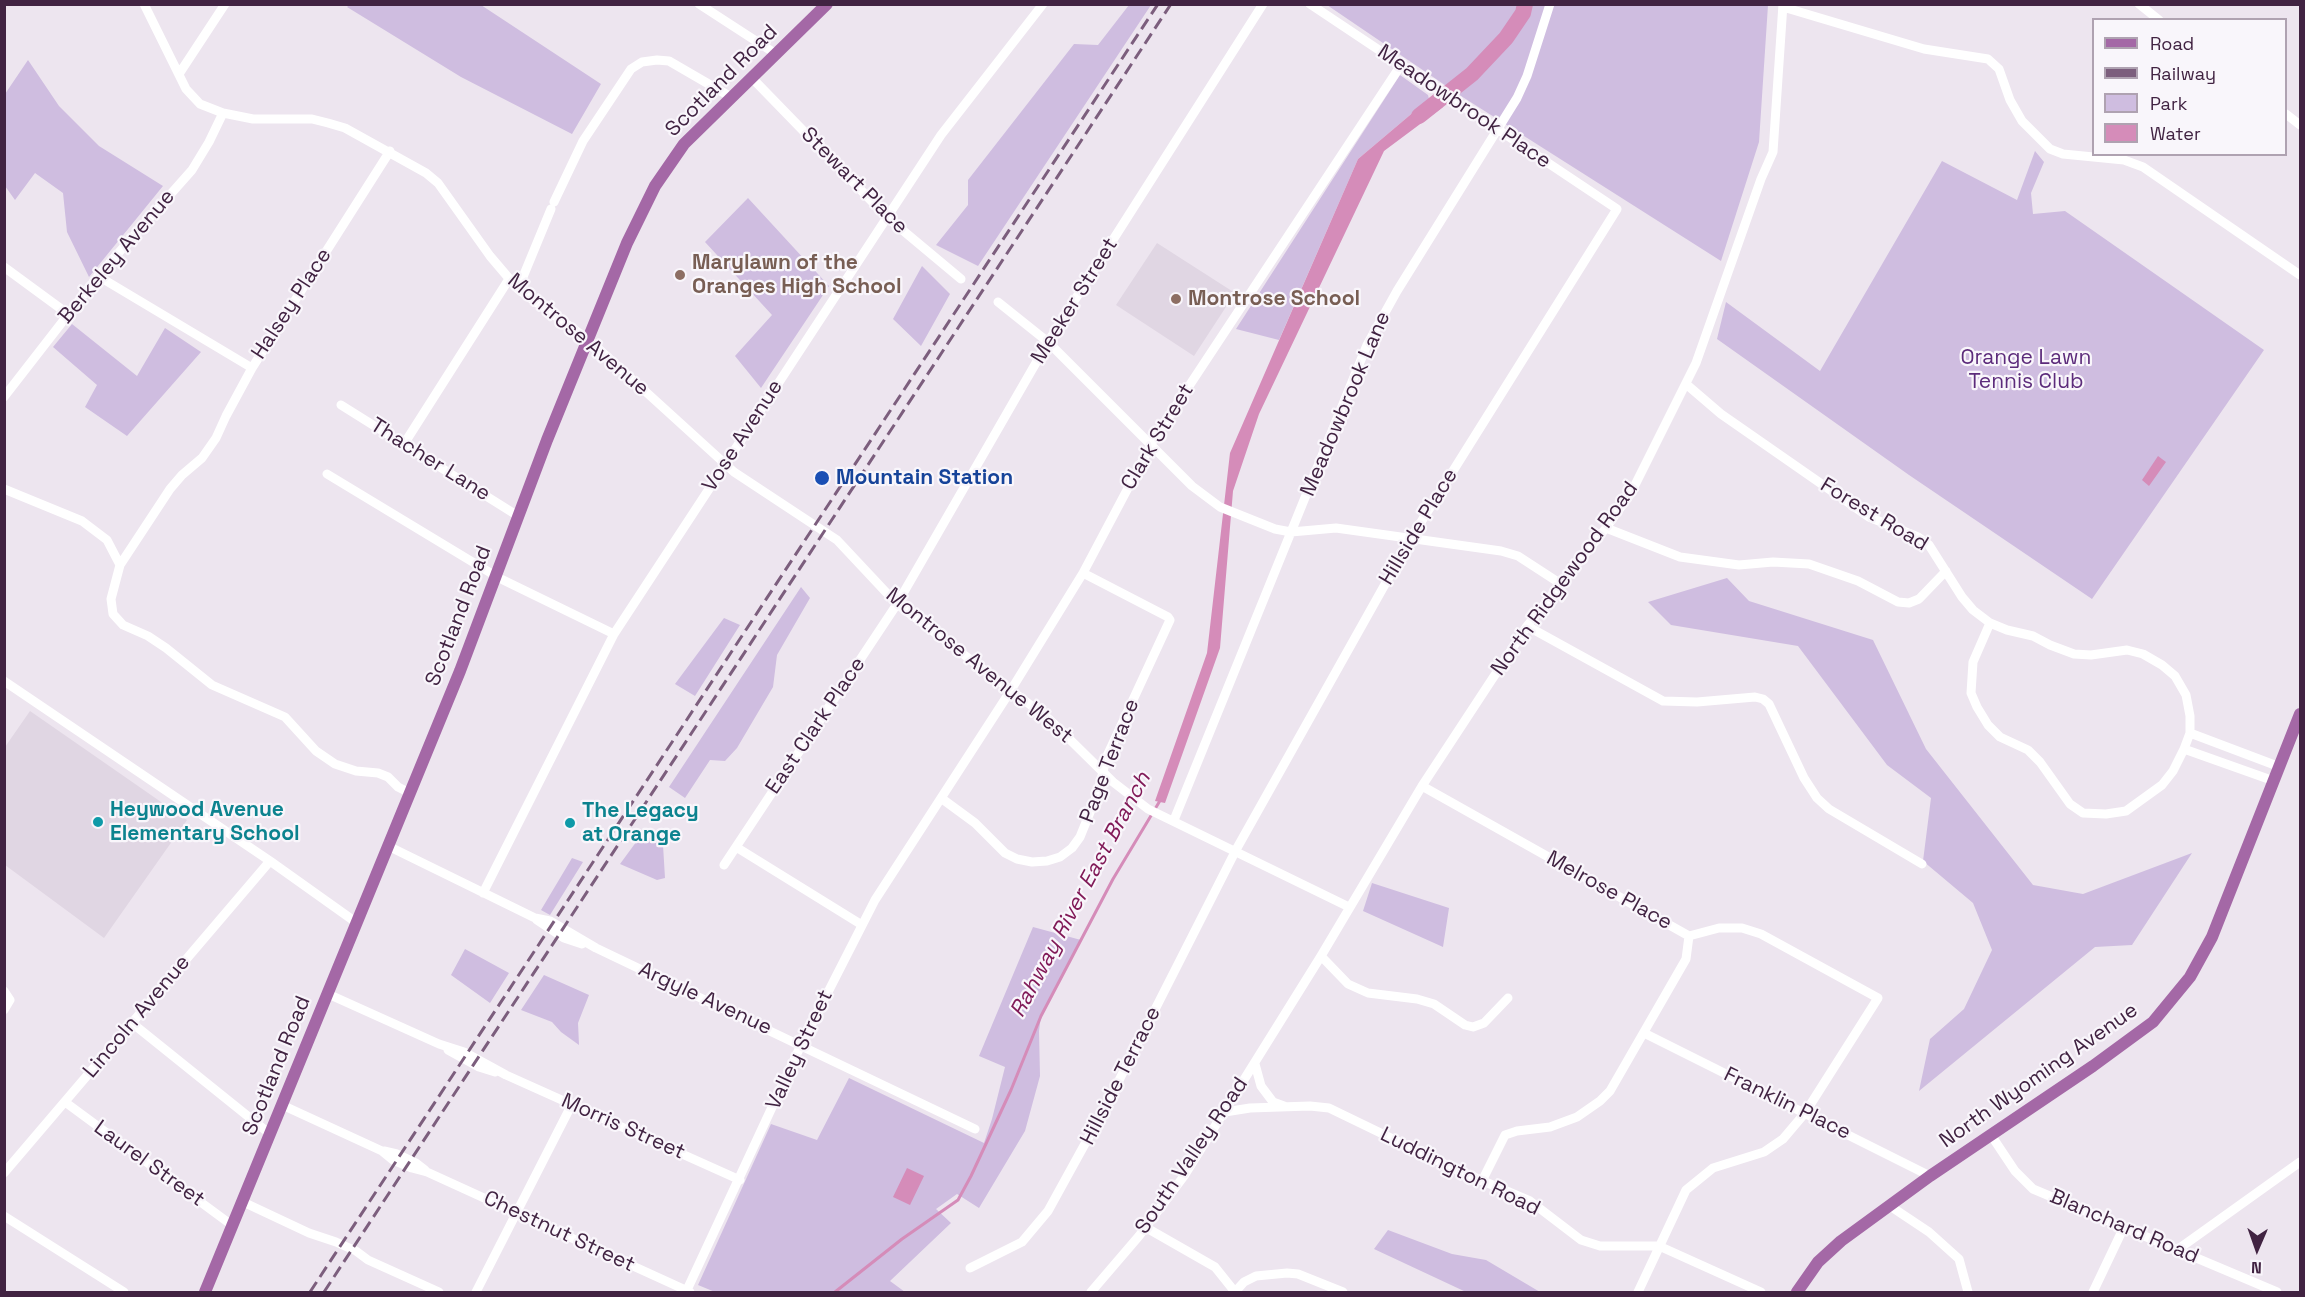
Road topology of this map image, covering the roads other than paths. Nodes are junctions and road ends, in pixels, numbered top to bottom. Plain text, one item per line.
1 (144, 4) edge
2 (225, 4) edge
3 (699, 4) edge
4 (827, 4) edge
5 (1043, 4) edge
6 (1263, 4) edge
7 (1311, 4) edge
8 (1550, 4) edge
9 (2139, 4) edge
10 (1783, 6) edge
11 (2156, 18) edge
12 (776, 54) junction
13 (1401, 65) junction
14 (178, 74) junction
15 (751, 77) junction
16 (730, 97) junction
17 (223, 113) junction
18 (2287, 115) edge
19 (2301, 125) edge
20 (1497, 129) junction
21 (390, 151) junction
22 (1617, 209) joint
23 (888, 218) junction
24 (4, 267) edge
25 (2301, 275) edge
26 (98, 276) junction
27 (509, 279) junction
28 (961, 279) dead end
29 (518, 289) junction
30 (998, 302) dead end
31 (68, 314) junction
32 (587, 339) junction
33 (1048, 342) junction
34 (252, 368) junction
35 (1686, 384) junction
36 (4, 397) edge
37 (341, 405) dead end
38 (404, 444) junction
39 (1151, 445) junction
40 (725, 465) junction
41 (327, 474) dead end
42 (4, 489) edge
43 (518, 516) junction
44 (1606, 528) junction
45 (1291, 532) junction
46 (1411, 537) junction
47 (834, 538) joint
48 (120, 565) junction
49 (1946, 571) junction
50 (1083, 573) junction
51 (496, 576) junction
52 (1561, 584) junction
53 (897, 604) junction
54 (1990, 623) junction
55 (1527, 626) junction
56 (614, 634) junction
57 (4, 681) edge
58 (1011, 690) junction
59 (2301, 714) edge
60 (2190, 733) junction
61 (2184, 748) junction
62 (2280, 767) junction
63 (1102, 772) junction
64 (2274, 782) junction
65 (1422, 786) junction
66 (410, 792) junction
67 (941, 798) junction
68 (929, 817) joint
69 (1174, 820) junction
70 (388, 846) junction
71 (736, 848) junction
72 (1235, 852) junction
73 (270, 861) junction
74 (1922, 864) dead end
75 (724, 865) dead end
76 (483, 893) junction
77 (1349, 907) junction
78 (357, 923) junction
79 (861, 924) junction
80 (1689, 936) junction
81 (1321, 956) junction
82 (4, 991) edge
83 (328, 994) junction
84 (1508, 998) dead end
85 (4, 1010) edge
86 (1285, 1014) joint
87 (132, 1023) junction
88 (1644, 1033) junction
89 (801, 1045) junction
90 (1255, 1064) junction
91 (65, 1102) junction
92 (572, 1104) junction
93 (282, 1105) junction
94 (1289, 1108) junction
95 (1225, 1112) junction
96 (1805, 1113) junction
97 (975, 1129) dead end
98 (270, 1134) junction
99 (1991, 1135) junction
100 (2301, 1162) edge
101 (4, 1173) edge
102 (1930, 1176) junction
103 (740, 1180) junction
104 (1482, 1181) junction
105 (243, 1202) junction
106 (1890, 1206) junction
107 (517, 1213) junction
108 (4, 1216) edge
109 (233, 1226) junction
110 (1145, 1227) junction
111 (2123, 1228) junction
112 (1659, 1246) junction
113 (2177, 1250) junction
114 (970, 1268) dead end
115 (688, 1292) edge
116 (124, 1293) edge
117 (205, 1293) edge
118 (439, 1293) edge
119 (476, 1293) edge
120 (1091, 1293) edge
121 (1235, 1293) edge
122 (1343, 1293) edge
123 (1638, 1293) edge
124 (1761, 1293) edge
125 (1797, 1293) edge
126 (1968, 1293) edge
127 (2093, 1293) edge
128 (2277, 1293) edge

1 - 14 street, Montrose Avenue
2 - 14 street
3 - 12 street
4 - 12 main road, Scotland Road
5 - 23 street, Vose Avenue
6 - 33 street, Meeker Street
7 - 13 street, Meadowbrook Place
8 - 20 street, Meadowbrook Lane
9 - 11 street
10 - 25 street
10 - 35 street, North Ridgewood Road
12 - 15 main road, Scotland Road
13 - 20 street, Meadowbrook Place
13 - 39 street, Clark Street
14 - 17 street, Montrose Avenue
15 - 16 main road, Scotland Road
15 - 23 street, Stewart Place
16 - 29 street
16 - 32 main road, Scotland Road
17 - 21 street, Montrose Avenue
17 - 26 street, Berkeley Avenue
18 - 19 street
20 - 22 street, Meadowbrook Place
20 - 45 street, Meadowbrook Lane
21 - 27 street, Montrose Avenue
21 - 34 street, Halsey Place
22 - 46 street, Hillside Place
23 - 28 street, Stewart Place
23 - 40 street, Vose Avenue
24 - 31 street
26 - 31 street, Berkeley Avenue
26 - 34 street, Halsey Place
27 - 29 street, Montrose Avenue
27 - 38 street
29 - 32 street, Montrose Avenue
30 - 33 street
31 - 36 street, Berkeley Avenue
32 - 40 street, Montrose Avenue
32 - 43 main road, Scotland Road
33 - 39 street
33 - 53 street, Meeker Street
34 - 48 street
35 - 44 street, North Ridgewood Road
35 - 49 street, Forest Road
37 - 38 street, Thacher Lane
38 - 43 street, Thacher Lane
39 - 45 street
39 - 50 street, Clark Street
40 - 47 street, Montrose Avenue
40 - 56 street, Vose Avenue
41 - 51 street
42 - 48 street
43 - 51 main road, Scotland Road
44 - 49 street
44 - 52 street, North Ridgewood Road
45 - 46 street
45 - 69 street, Meadowbrook Lane
46 - 52 street
46 - 72 street, Hillside Place
47 - 53 street, Montrose Avenue West
48 - 66 street
49 - 54 street, Forest Road
50 - 58 street, Clark Street
50 - 63 street, Page Terrace
51 - 56 street
51 - 66 main road, Scotland Road
52 - 55 street, North Ridgewood Road
53 - 58 street, Montrose Avenue West
53 - 71 street, East Clark Place
54 - 60 street, Forest Road
54 - 61 street
55 - 65 street, North Ridgewood Road
55 - 74 street
56 - 76 street, Vose Avenue
57 - 73 street
58 - 63 street, Montrose Avenue West
58 - 67 street, Clark Street
59 - 62 main road, North Wyoming Avenue
60 - 61 street
60 - 62 street
61 - 64 street
62 - 64 main road, North Wyoming Avenue
63 - 67 street, Page Terrace
63 - 69 street, Montrose Avenue West
64 - 99 main road, North Wyoming Avenue
65 - 77 street, North Ridgewood Road
65 - 80 street, Melrose Place
66 - 70 main road, Scotland Road
67 - 68 street, Clark Street
68 - 79 street, Valley Street
69 - 72 street, Montrose Avenue West
70 - 76 street, Argyle Avenue
70 - 78 main road, Scotland Road
71 - 75 street, East Clark Place
71 - 79 street
72 - 77 street, Montrose Avenue West
72 - 114 street, Hillside Terrace
73 - 78 street
73 - 87 street, Lincoln Avenue
76 - 89 street, Argyle Avenue
77 - 81 street, North Ridgewood Road
78 - 83 main road, Scotland Road
79 - 89 street, Valley Street
80 - 88 street
80 - 96 street, Melrose Place
81 - 84 street
81 - 86 street, North Ridgewood Road
82 - 85 street
83 - 92 street, Morris Street
83 - 93 main road, Scotland Road
86 - 90 street, South Valley Road
87 - 91 street, Lincoln Avenue
87 - 98 street
88 - 96 street, Franklin Place
88 - 104 street
89 - 97 street, Argyle Avenue
89 - 103 street, Valley Street
90 - 94 street
90 - 95 street, South Valley Road
91 - 101 street, Lincoln Avenue
91 - 109 street, Laurel Street
92 - 103 street, Morris Street
92 - 107 street
93 - 98 main road, Scotland Road
93 - 107 street, Chestnut Street
94 - 95 street, Luddington Road
94 - 104 street, Luddington Road
95 - 110 street, South Valley Road
96 - 102 street, Franklin Place
96 - 112 street, Melrose Place
98 - 105 main road, Scotland Road
99 - 102 main road, North Wyoming Avenue
99 - 111 street, Blanchard Road
100 - 113 street
102 - 106 main road, North Wyoming Avenue
103 - 115 street, Valley Street
104 - 112 street, Luddington Road
105 - 109 main road, Scotland Road
105 - 118 street
106 - 125 main road, North Wyoming Avenue
106 - 126 street
107 - 115 street, Chestnut Street
107 - 119 street
108 - 116 street
109 - 117 main road, Scotland Road
110 - 120 street, South Valley Road
110 - 121 street
111 - 113 street, Blanchard Road
111 - 127 street
112 - 123 street
112 - 124 street, Luddington Road
113 - 128 street, Blanchard Road
121 - 122 street

